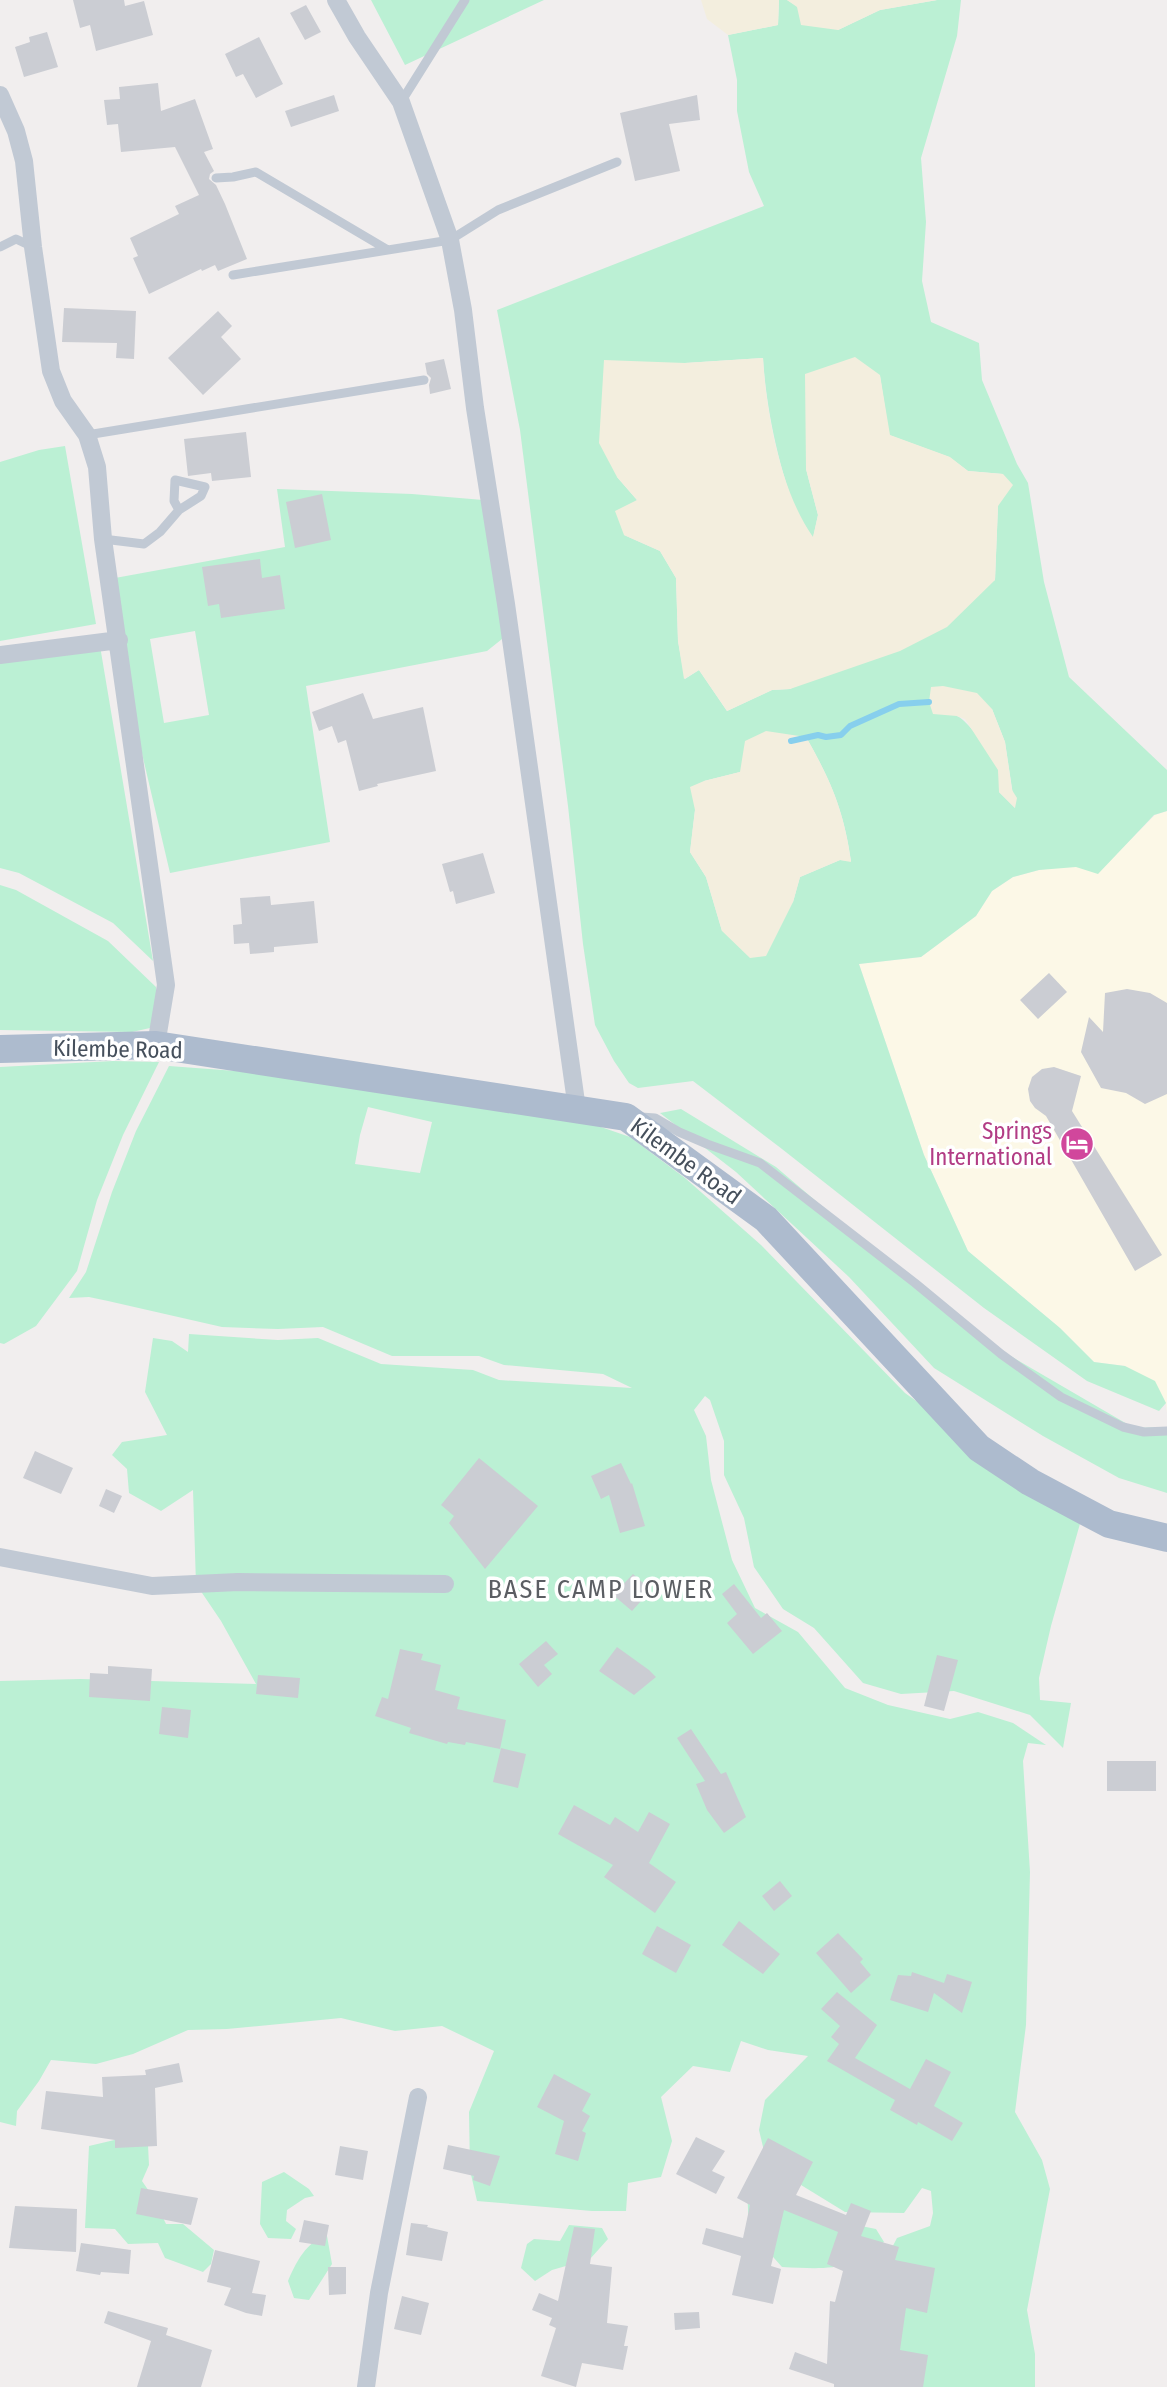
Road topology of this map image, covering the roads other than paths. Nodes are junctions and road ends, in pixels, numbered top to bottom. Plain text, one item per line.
1 (336, 0) edge
2 (465, 0) edge
3 (0, 95) edge
4 (401, 102) junction
5 (617, 162) dead end
6 (216, 178) dead end
7 (450, 240) junction
8 (0, 247) edge
9 (33, 247) junction
10 (388, 250) junction
11 (233, 275) dead end
12 (424, 380) dead end
13 (87, 435) junction
14 (178, 510) dead end
15 (103, 539) junction
16 (119, 640) junction
17 (0, 655) edge
18 (156, 1045) junction
19 (0, 1049) edge
20 (577, 1108) junction
21 (626, 1117) junction
22 (1167, 1431) edge
23 (1167, 1538) edge
24 (0, 1557) edge
25 (445, 1584) dead end
26 (418, 2097) dead end
27 (366, 2387) edge

1 - 4 street
2 - 4 lane
3 - 9 street
4 - 7 street
5 - 7 lane
6 - 10 lane
7 - 10 lane
7 - 20 street
8 - 9 lane
9 - 13 street
10 - 11 lane
12 - 13 lane
13 - 15 street
14 - 15 lane
15 - 16 street
16 - 17 street
16 - 18 street
18 - 19 main road, Kilembe Road
18 - 20 main road, Kilembe Road
20 - 21 main road, Kilembe Road
21 - 22 lane
21 - 23 main road, Kilembe Road
24 - 25 street
26 - 27 street

